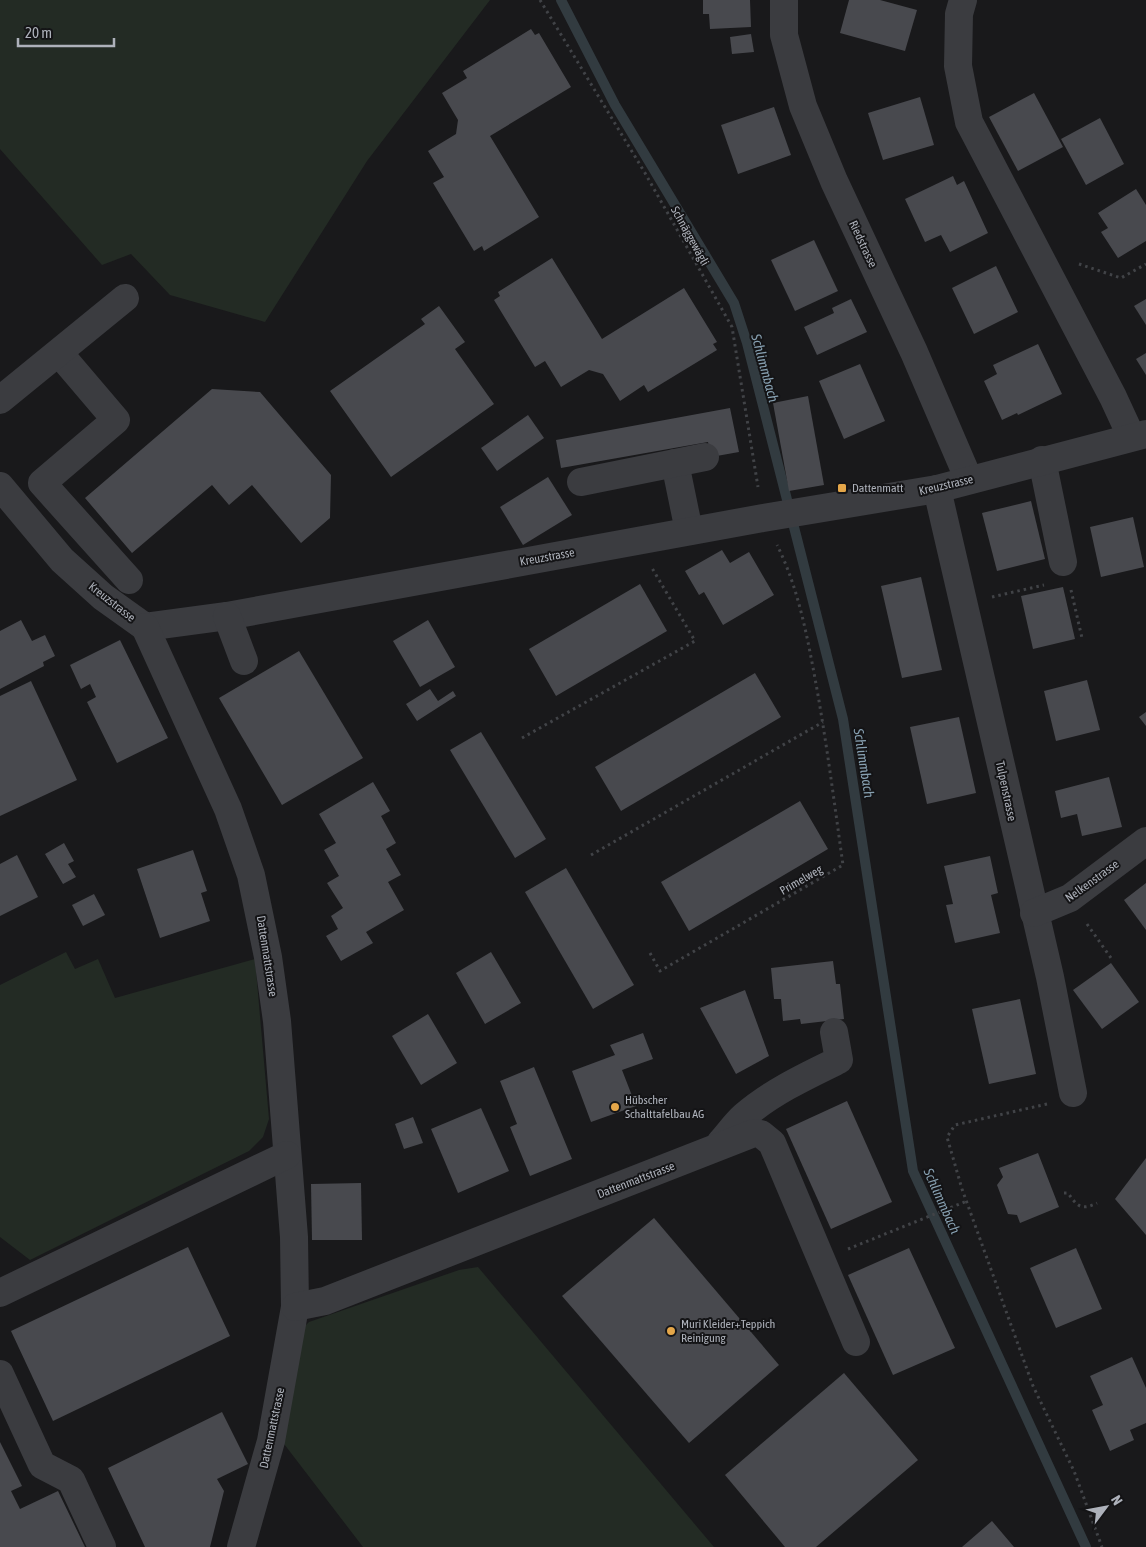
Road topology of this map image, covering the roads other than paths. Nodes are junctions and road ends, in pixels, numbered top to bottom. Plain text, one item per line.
1 (784, 0) edge
2 (963, 0) edge
3 (125, 298) dead end
4 (59, 352) junction
5 (0, 400) edge
6 (1138, 435) edge
7 (705, 458) dead end
8 (1042, 460) junction
9 (675, 464) junction
10 (969, 480) junction
11 (581, 482) dead end
12 (0, 486) edge
13 (937, 488) junction
14 (69, 514) junction
15 (689, 531) junction
16 (42, 536) junction
17 (1061, 578) road end
18 (129, 580) dead end
19 (227, 616) junction
20 (145, 627) junction
21 (244, 661) dead end
22 (1146, 841) edge
23 (1034, 913) junction
24 (834, 1032) dead end
25 (1073, 1093) road end
26 (714, 1150) junction
27 (287, 1155) junction
28 (0, 1292) edge
29 (294, 1307) junction
30 (856, 1342) dead end
31 (0, 1374) edge
32 (102, 1547) edge
33 (241, 1547) edge

1 - 10 street, Riedstrasse
2 - 6 street
3 - 4 street
4 - 5 street
4 - 14 street
6 - 8 street, Kreuzstrasse
7 - 9 street
8 - 10 street, Kreuzstrasse
8 - 17 street
9 - 11 street
9 - 15 street
10 - 13 street, Kreuzstrasse
12 - 16 street, Kreuzstrasse
13 - 15 street, Kreuzstrasse
13 - 23 street, Tulpenstrasse
14 - 16 street
14 - 18 street
15 - 19 street, Kreuzstrasse
16 - 20 street, Kreuzstrasse
19 - 20 street, Kreuzstrasse
19 - 21 street
20 - 27 street, Dattenmattstrasse
22 - 23 street, Nelkenstrasse
23 - 25 street, Tulpenstrasse
24 - 26 street
26 - 29 street, Dattenmattstrasse
26 - 30 street, Dattenmattstrasse
27 - 28 street
27 - 29 street, Dattenmattstrasse
29 - 33 street, Dattenmattstrasse
31 - 32 street

